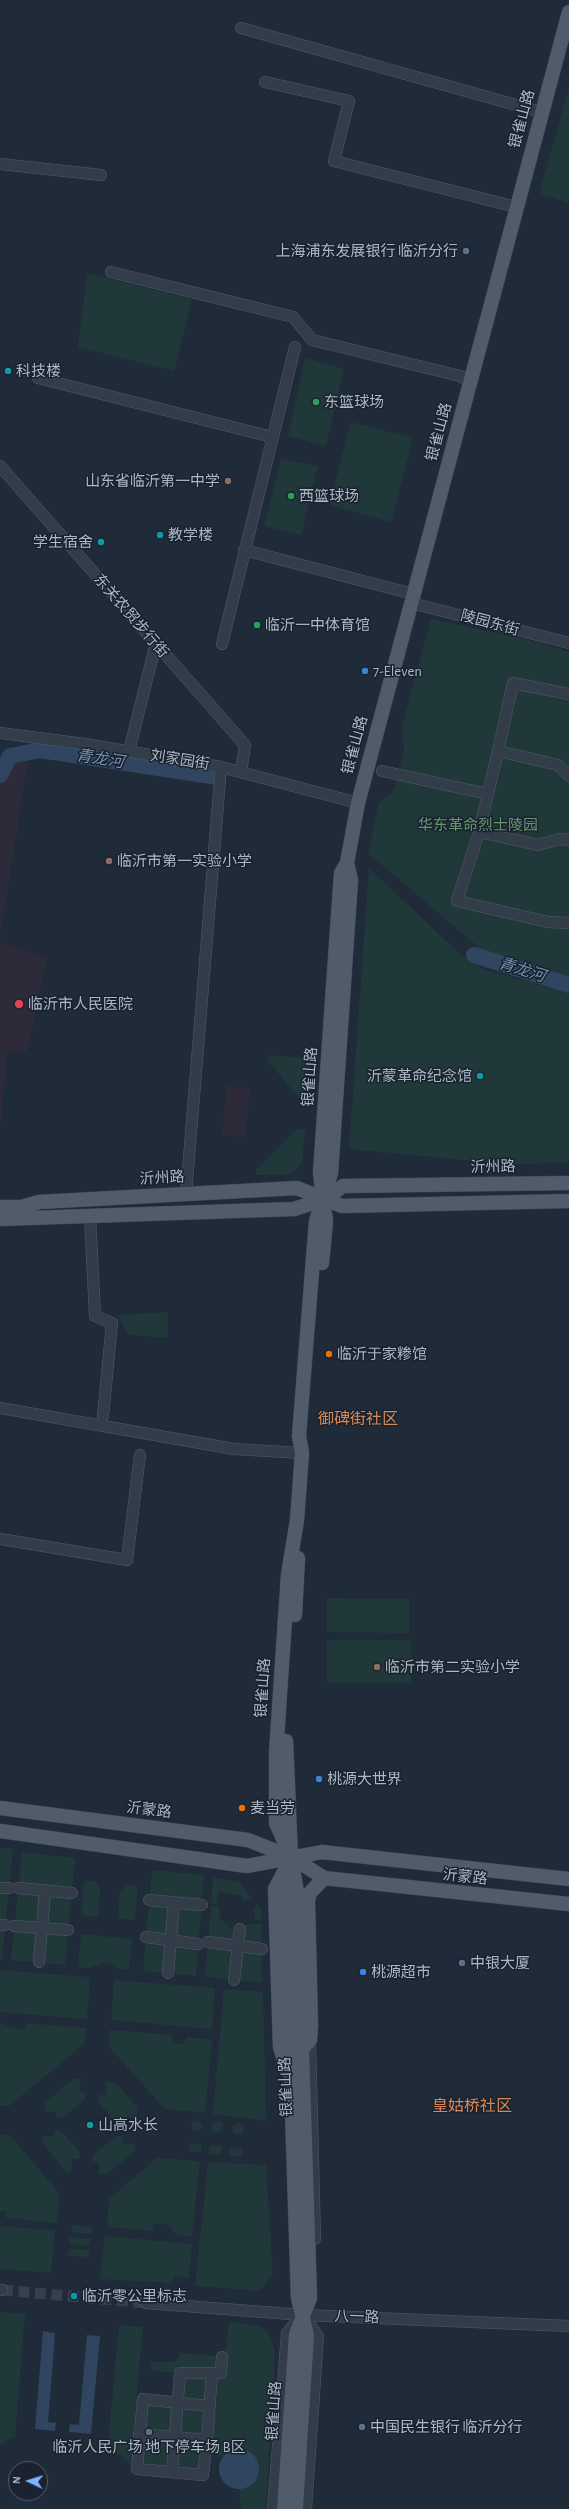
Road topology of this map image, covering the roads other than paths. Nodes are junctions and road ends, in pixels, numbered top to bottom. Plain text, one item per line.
1 (569, 12) edge
2 (241, 28) dead end
3 (265, 82) dead end
4 (541, 112) junction
5 (0, 164) edge
6 (101, 175) dead end
7 (516, 207) junction
8 (111, 272) dead end
9 (295, 347) dead end
10 (38, 378) dead end
11 (470, 382) junction
12 (272, 437) junction
13 (0, 466) edge
14 (244, 550) junction
15 (412, 598) junction
16 (156, 643) junction
17 (222, 644) dead end
18 (569, 644) edge
19 (569, 694) edge
20 (0, 733) edge
21 (498, 751) junction
22 (129, 752) junction
23 (221, 767) junction
24 (382, 771) dead end
25 (241, 772) junction
26 (569, 776) edge
27 (488, 794) junction
28 (358, 803) junction
29 (479, 832) junction
30 (569, 840) edge
31 (569, 923) edge
32 (569, 1183) edge
33 (186, 1194) junction
34 (325, 1199) junction
35 (569, 1201) edge
36 (0, 1207) edge
37 (90, 1216) junction
38 (0, 1219) edge
39 (0, 1408) edge
40 (103, 1416) dead end
41 (302, 1453) junction
42 (140, 1455) dead end
43 (0, 1539) edge
44 (0, 1808) edge
45 (0, 1831) edge
46 (291, 1857) junction
47 (324, 1878) junction
48 (569, 1879) edge
49 (9, 1888) edge
50 (45, 1892) junction
51 (72, 1893) dead end
52 (149, 1900) dead end
53 (174, 1902) junction
54 (569, 1904) edge
55 (202, 1905) dead end
56 (7, 1925) edge
57 (42, 1928) junction
58 (240, 1929) dead end
59 (68, 1930) dead end
60 (146, 1938) dead end
61 (170, 1940) junction
62 (237, 1946) junction
63 (262, 1949) dead end
64 (39, 1962) dead end
65 (168, 1973) dead end
66 (234, 1980) dead end
67 (306, 2045) junction
68 (280, 2047) junction
69 (294, 2093) junction
70 (146, 2303) tunnel mouth
71 (302, 2315) junction
72 (569, 2326) edge
73 (222, 2357) dead end
74 (212, 2373) junction
75 (178, 2402) junction
76 (209, 2406) junction
77 (139, 2434) junction
78 (174, 2437) junction
79 (207, 2440) junction
80 (172, 2472) junction
81 (273, 2509) edge
82 (284, 2509) edge
83 (296, 2509) edge
84 (306, 2509) edge

1 - 4 main road, 银雀山路
2 - 4 street
3 - 7 street
4 - 7 main road, 银雀山路
5 - 6 street
7 - 11 main road, 银雀山路
8 - 11 street
9 - 12 street
10 - 12 street
11 - 15 main road, 银雀山路
12 - 14 street
13 - 16 street, 东关农贸步行街
14 - 15 street, 陵园东街
14 - 17 street
15 - 18 street, 陵园东街
15 - 28 main road, 银雀山路
16 - 22 street
16 - 25 street, 东关农贸步行街
19 - 21 street
20 - 22 street, 刘家园街
21 - 26 street
21 - 27 street
22 - 23 street, 刘家园街
23 - 25 street, 刘家园街
23 - 33 street
24 - 27 street
25 - 28 street, 刘家园街
27 - 29 street
28 - 34 main road, 银雀山路
29 - 30 street
29 - 31 street
32 - 34 main road, 沂州路
33 - 34 main road, 沂州路
33 - 36 main road, 沂州路
34 - 35 main road, 沂州路
34 - 37 main road, 沂州路
34 - 41 main road, 银雀山路
37 - 38 main road, 沂州路
37 - 40 street
39 - 41 street
41 - 46 main road, 银雀山路
42 - 43 street
44 - 46 main road, 沂蒙路
45 - 46 main road, 沂蒙路
46 - 47 main road, 沂蒙路
46 - 48 main road, 沂蒙路
46 - 67 main road, 银雀山路
46 - 68 main road
46 - 69 main road, 银雀山路
47 - 54 main road, 沂蒙路
47 - 67 main road
49 - 50 street
50 - 51 street
50 - 57 street
52 - 53 street
53 - 55 street
53 - 61 street
56 - 57 street
57 - 59 street
57 - 64 street
58 - 62 street
60 - 61 street
61 - 62 street
61 - 65 street
62 - 63 street
62 - 66 street
67 - 71 main road, 银雀山路
68 - 69 main road
68 - 71 street
69 - 71 main road, 银雀山路
70 - 71 street, 八一路
71 - 72 street, 八一路
71 - 81 street
71 - 82 main road, 银雀山路
71 - 83 main road, 银雀山路
71 - 84 street
73 - 74 street
74 - 75 street
74 - 76 street
75 - 76 street
75 - 77 street
75 - 78 street
76 - 79 street
77 - 78 street
77 - 80 street
78 - 79 street
78 - 80 street
79 - 80 street

